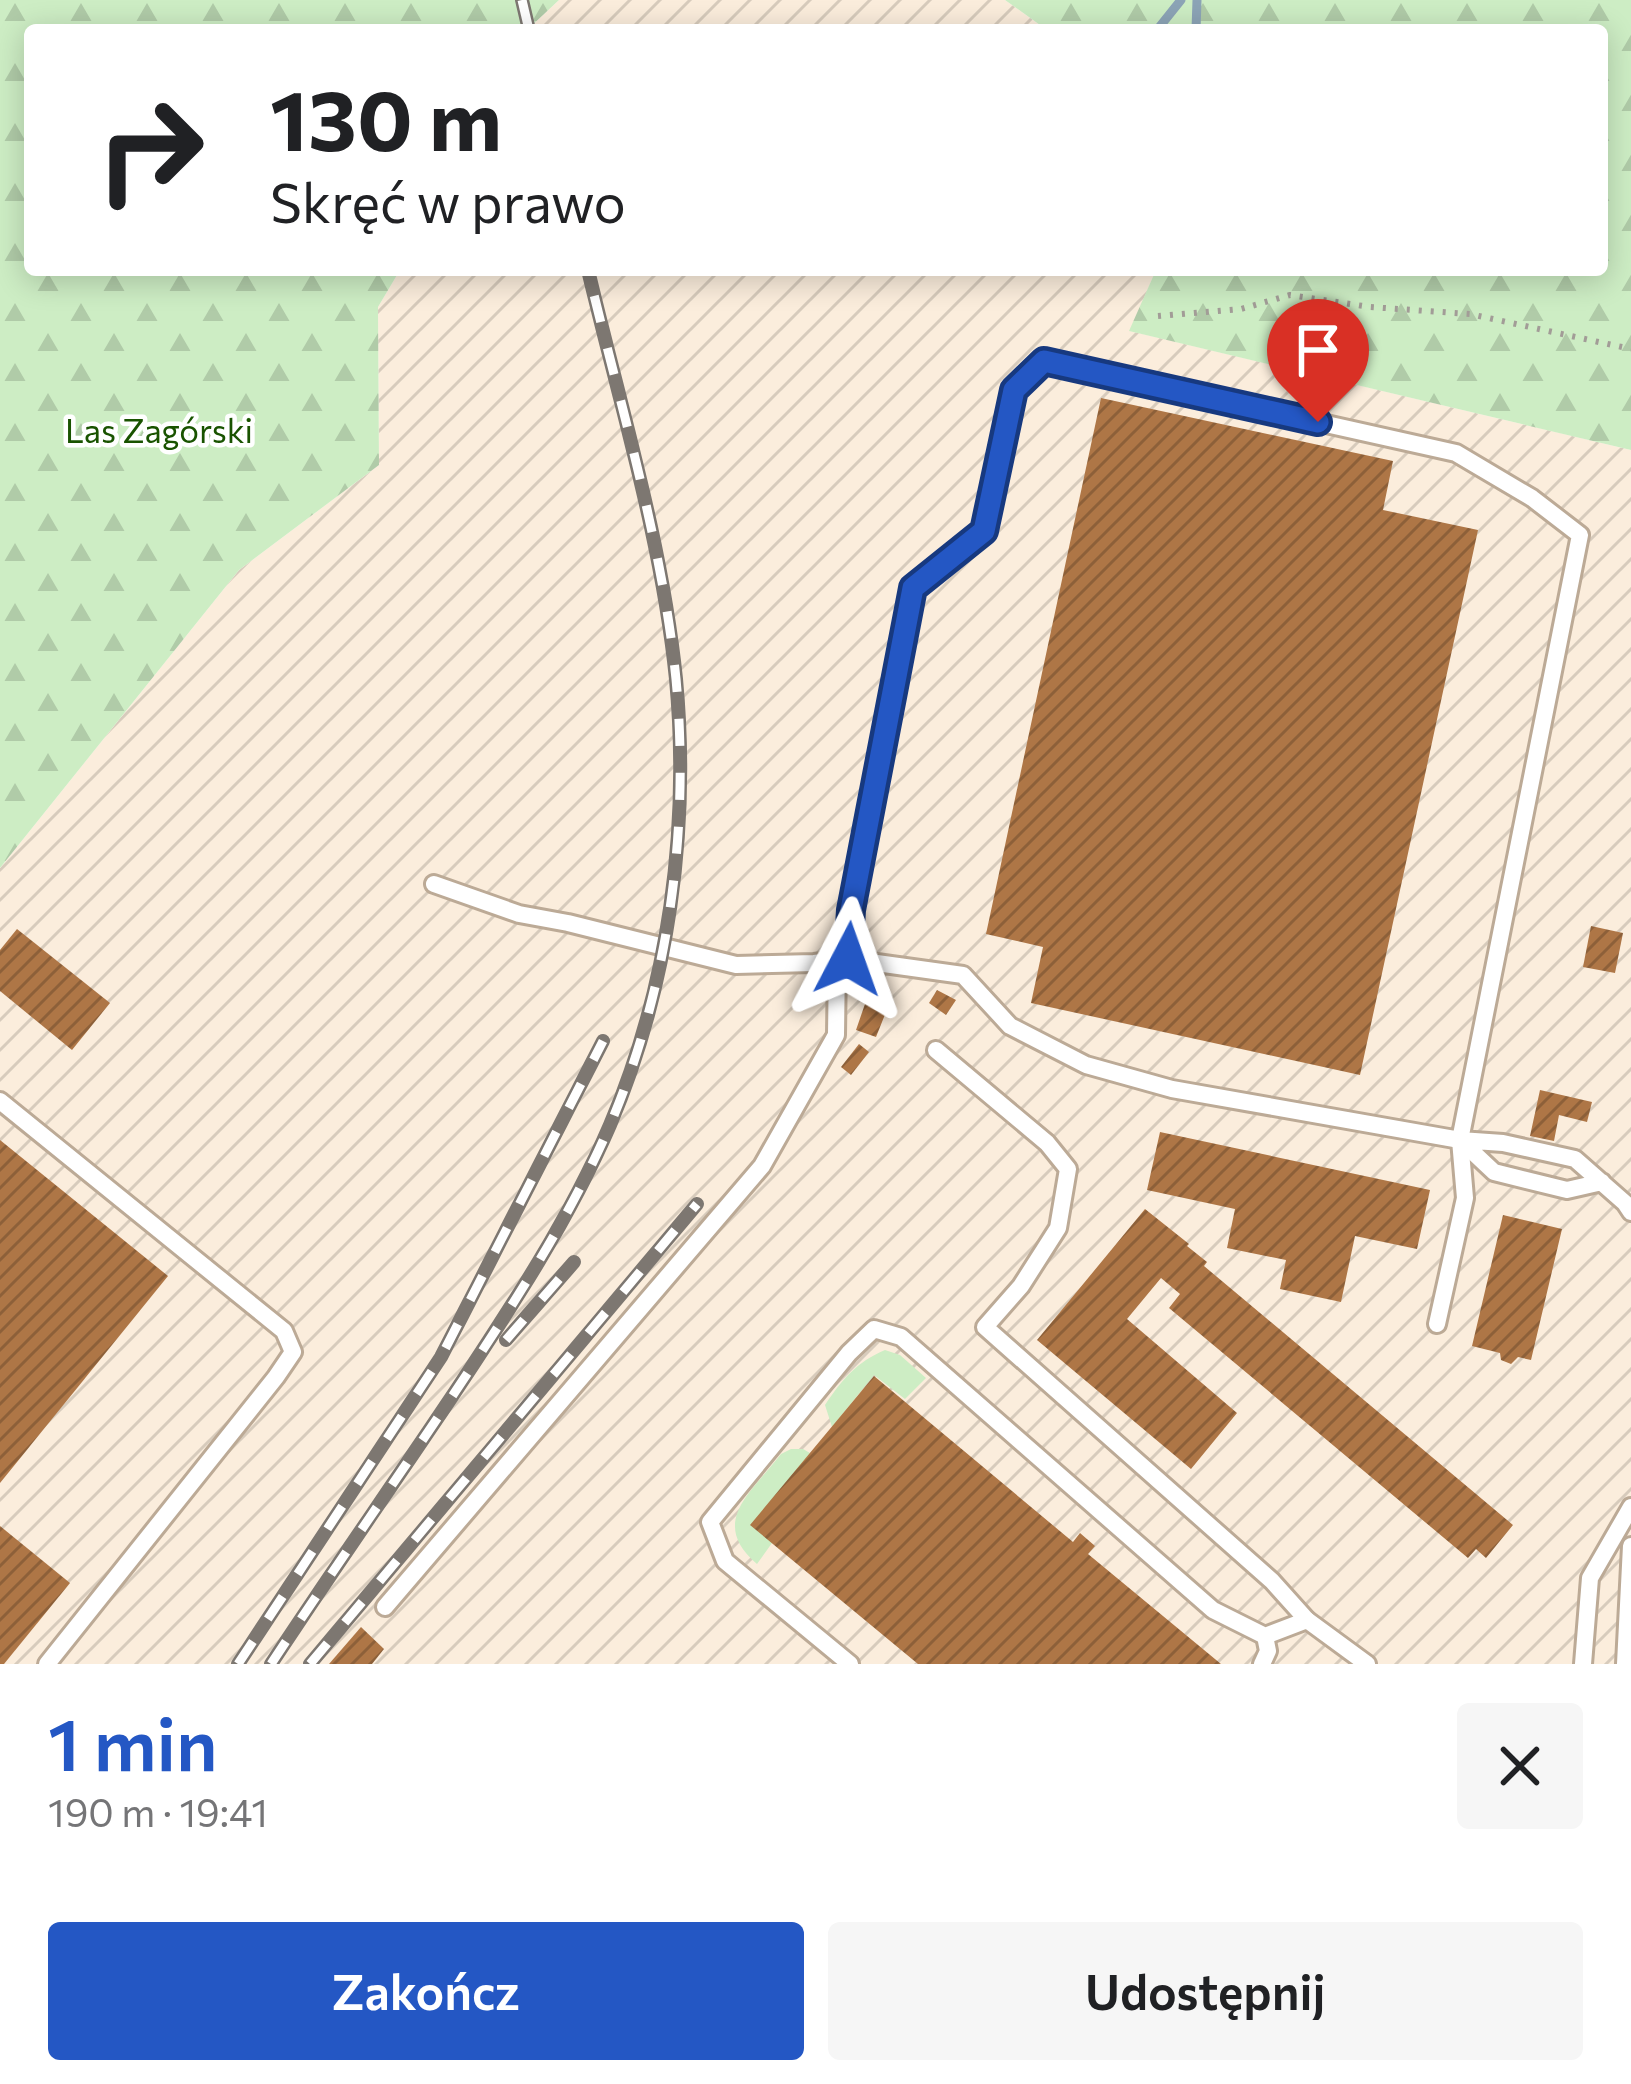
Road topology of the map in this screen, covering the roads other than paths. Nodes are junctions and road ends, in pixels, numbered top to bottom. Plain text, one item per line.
1 (434, 884) dead end
2 (843, 960) junction
3 (936, 1050) dead end
4 (0, 1101) edge
5 (1460, 1140) junction
6 (1602, 1183) junction
7 (1631, 1212) edge
8 (1437, 1324) dead end
9 (1631, 1507) edge
10 (1631, 1546) edge
11 (385, 1607) dead end
12 (1307, 1620) junction
13 (1265, 1636) junction
14 (47, 1664) edge
15 (850, 1664) edge
16 (1262, 1664) edge
17 (1366, 1664) edge
18 (1583, 1664) edge
19 (1625, 1664) edge

1 - 2 lane
2 - 5 lane
2 - 5 lane
2 - 11 lane
3 - 12 lane
4 - 14 lane
5 - 6 lane
5 - 6 lane
5 - 8 lane
6 - 7 lane
9 - 18 lane
10 - 19 lane
12 - 13 lane
12 - 17 lane
13 - 15 lane
13 - 16 lane

